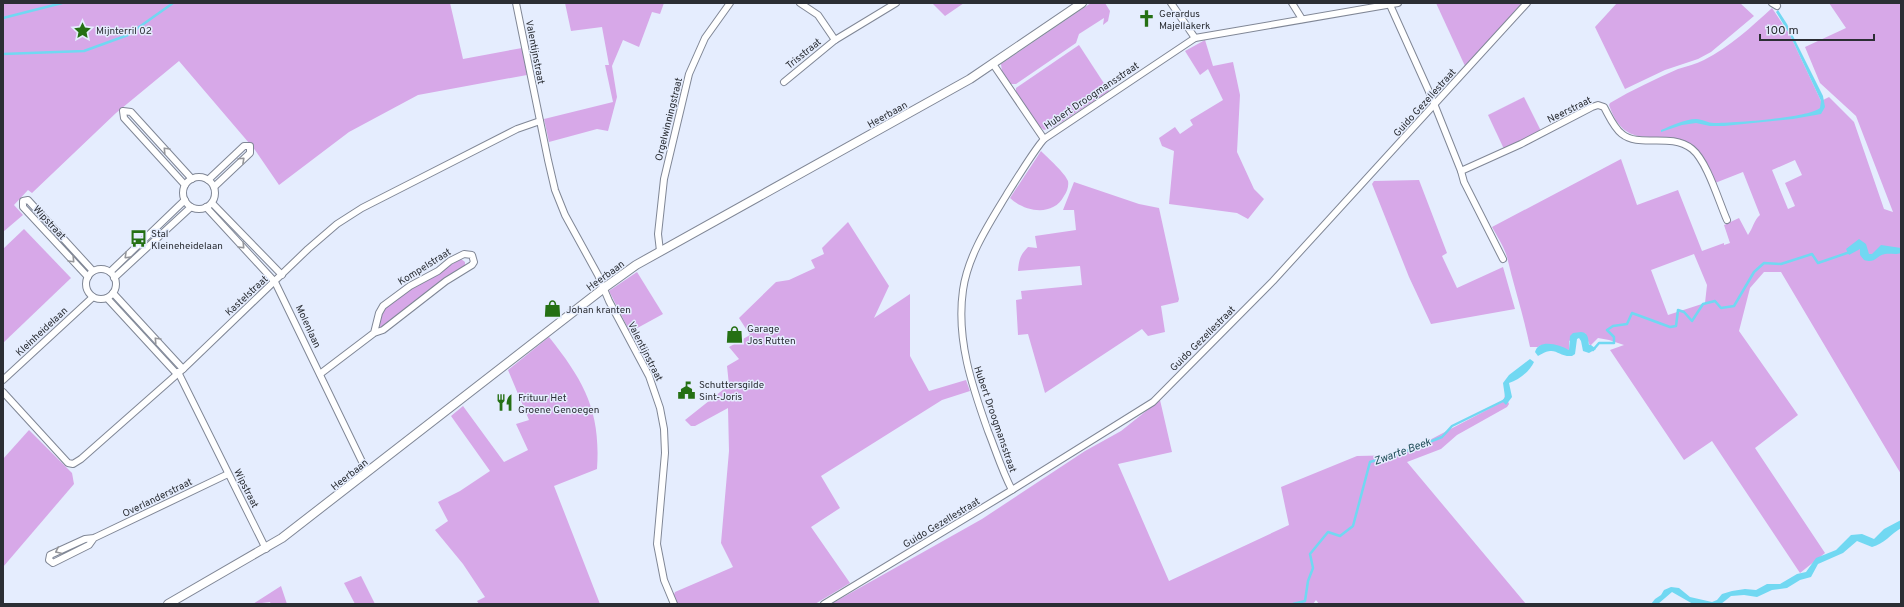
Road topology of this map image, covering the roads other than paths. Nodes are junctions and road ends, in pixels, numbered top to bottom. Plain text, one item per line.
1 (516, 3) edge
2 (730, 3) edge
3 (800, 3) edge
4 (896, 3) edge
5 (1082, 3) edge
6 (1171, 3) edge
7 (1292, 3) edge
8 (1398, 3) edge
9 (1527, 3) edge
10 (1390, 5) junction
11 (1302, 19) junction
12 (1195, 38) junction
13 (834, 40) junction
14 (993, 64) junction
15 (784, 82) dead end
16 (1434, 106) junction
17 (540, 121) junction
18 (1044, 139) junction
19 (1461, 171) junction
20 (192, 179) junction
21 (208, 180) junction
22 (185, 185) junction
23 (214, 187) junction
24 (185, 200) junction
25 (212, 203) junction
26 (191, 207) junction
27 (206, 207) junction
28 (1727, 220) dead end
29 (660, 251) junction
30 (1503, 259) dead end
31 (93, 271) junction
32 (112, 275) junction
33 (282, 275) junction
34 (88, 277) junction
35 (275, 282) junction
36 (604, 288) junction
37 (113, 293) junction
38 (93, 297) junction
39 (107, 298) junction
40 (374, 333) junction
41 (179, 371) junction
42 (320, 374) junction
43 (3, 380) edge
44 (3, 392) edge
45 (367, 472) junction
46 (228, 474) junction
47 (1012, 490) junction
48 (94, 538) junction
49 (266, 549) junction
50 (168, 604) edge
51 (674, 604) edge
52 (824, 604) edge

1 - 17 street, Valentijnstraat
2 - 29 street, Orgelwinningstraat
3 - 13 street, Trisstraat
4 - 13 street, Trisstraat
5 - 14 street, Heerbaan
6 - 12 street
7 - 11 street
8 - 10 street, Hubert Droogmansstraat
9 - 16 street, Guido Gezellestraat
10 - 11 street, Hubert Droogmansstraat
10 - 16 street
11 - 12 street, Hubert Droogmansstraat
12 - 18 street, Hubert Droogmansstraat
13 - 15 street, Trisstraat
14 - 18 street
14 - 29 street, Heerbaan
16 - 19 street
16 - 47 street, Guido Gezellestraat
17 - 33 street, Kastelstraat
17 - 36 street, Valentijnstraat
18 - 47 street, Hubert Droogmansstraat
19 - 28 street, Neerstraat
19 - 30 street
20 - 21 street
20 - 22 street
20 -> 22 street
21 - 23 street
23 -> 21 street
22 - 24 street
23 - 25 street
24 - 26 street
24 -> 32 street
25 - 27 street
25 - 33 street
26 - 27 street
26 - 32 street
27 -> 35 street, Molenlaan
29 - 36 street, Heerbaan
31 - 32 street
31 - 34 street
31 -> 34 street, Wipstraat
32 - 37 street
33 - 35 street, Kastelstraat
34 - 38 street
35 - 41 street, Kastelstraat
35 - 42 street, Molenlaan
36 - 45 street, Heerbaan
36 - 51 street, Valentijnstraat
37 - 39 street
41 -> 37 street, Wipstraat
38 - 39 street
38 - 43 street, Kleinheidelaan
39 - 41 street, Wipstraat
40 - 40 street, Kompelstraat
40 - 42 street, Kompelstraat
41 - 44 street, Kastelstraat
41 - 46 street, Wipstraat
42 - 45 street, Molenlaan
45 - 49 street, Heerbaan
46 - 48 street, Overlanderstraat
46 - 49 street, Wipstraat
47 - 52 street, Guido Gezellestraat
48 -> 48 street, Overlanderstraat
49 - 50 street, Heerbaan

